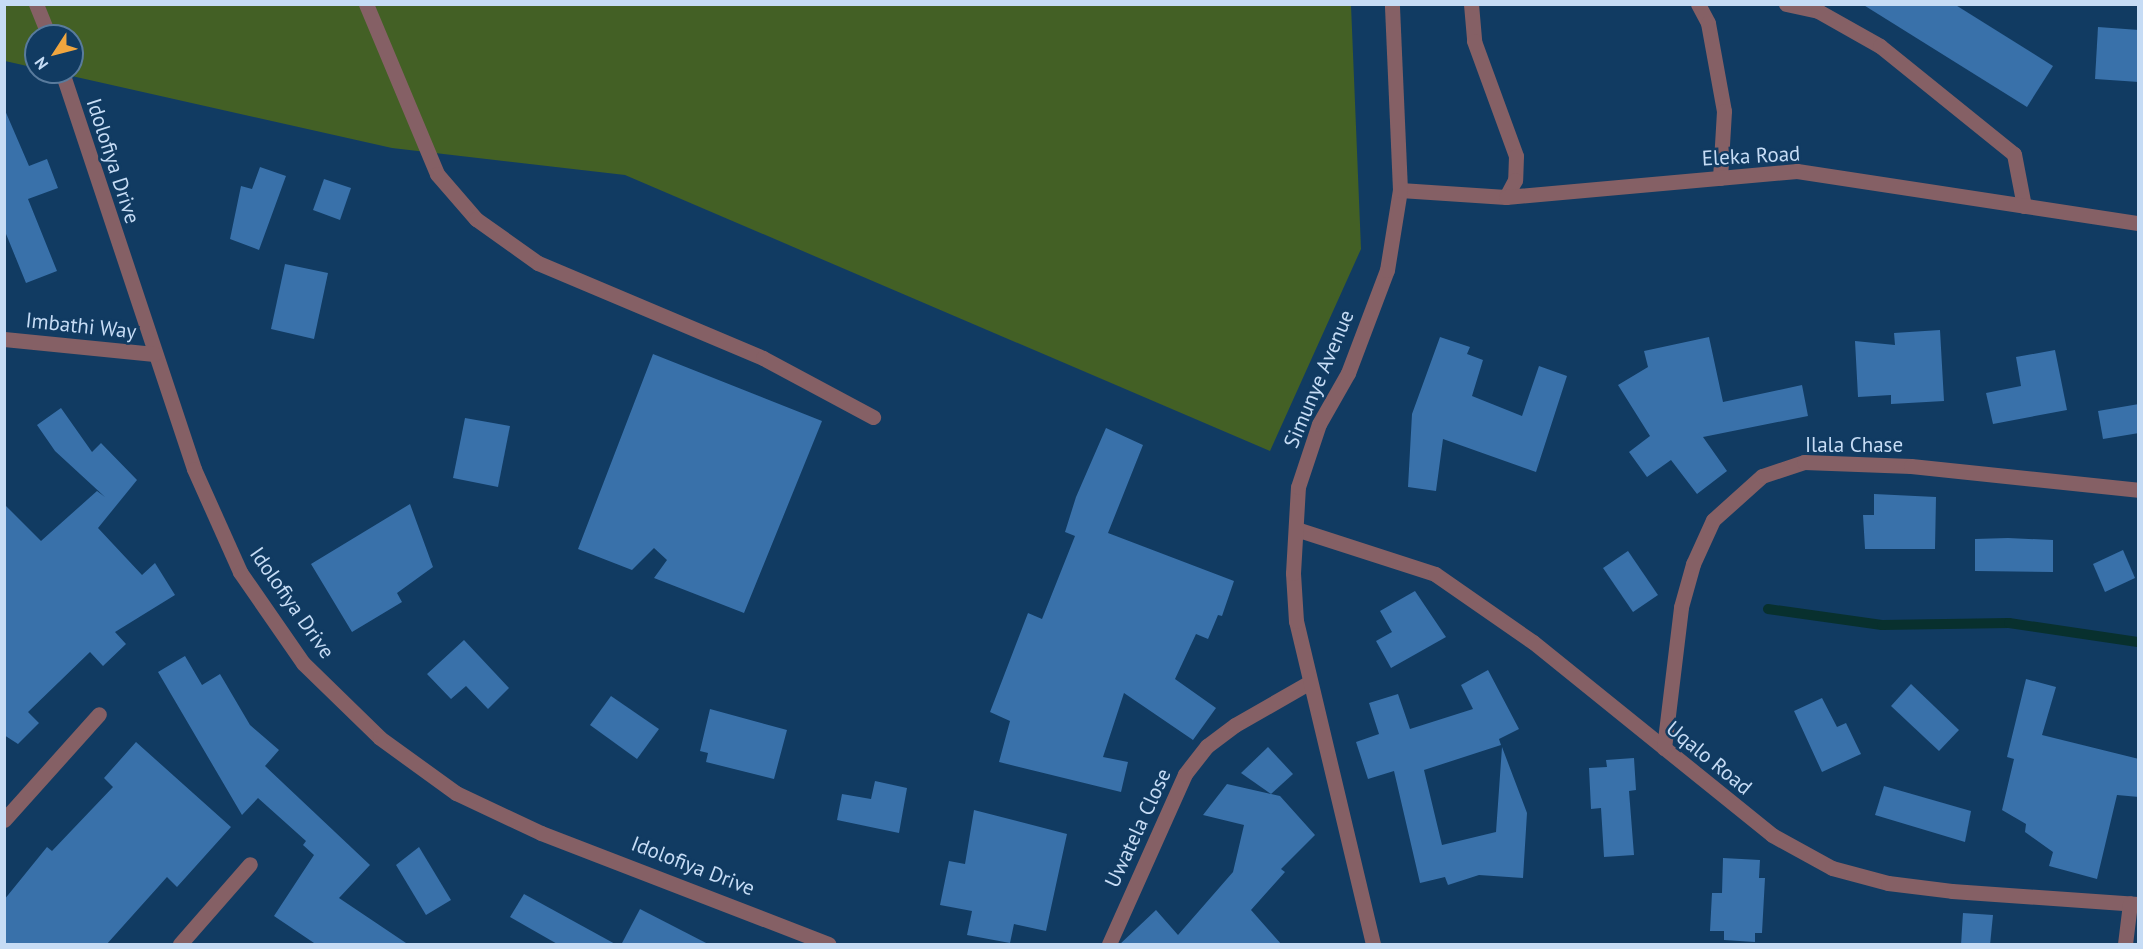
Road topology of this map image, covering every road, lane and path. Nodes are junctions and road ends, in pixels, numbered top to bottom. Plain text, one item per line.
1 (36, 4) edge
2 (366, 4) edge
3 (1392, 4) edge
4 (1471, 4) edge
5 (1698, 4) edge
6 (1786, 4) edge
7 (45, 24) edge
8 (66, 84) edge
9 (1720, 178) junction
10 (1400, 190) junction
11 (1506, 197) junction
12 (2024, 206) junction
13 (2139, 223) edge
14 (4, 339) edge
15 (154, 354) junction
16 (873, 417) dead end
17 (2139, 490) edge
18 (1296, 529) junction
19 (1310, 682) junction
20 (99, 714) dead end
21 (1664, 748) junction
22 (4, 820) edge
23 (250, 864) dead end
24 (2134, 904) edge
25 (180, 945) edge
26 (828, 945) edge
27 (1109, 945) edge
28 (1373, 945) edge
29 (2125, 945) edge

1 - 7 street
2 - 16 street
3 - 10 street, Simunye Avenue
4 - 11 street
5 - 9 street
6 - 12 street
8 - 15 street, Idolofiya Drive
9 - 11 street, Eleka Road
9 - 12 street, Eleka Road
10 - 11 street, Eleka Road
10 - 18 street, Simunye Avenue
12 - 13 street, Eleka Road
14 - 15 street, Imbathi Way
15 - 26 street, Idolofiya Drive
17 - 21 street, Ilala Chase
18 - 19 street, Simunye Avenue
18 - 21 street, Uqalo Road
19 - 27 street, Uwatela Close
19 - 28 street, Simunye Avenue
20 - 22 street
21 - 24 street, Uqalo Road
23 - 25 street
24 - 29 street

